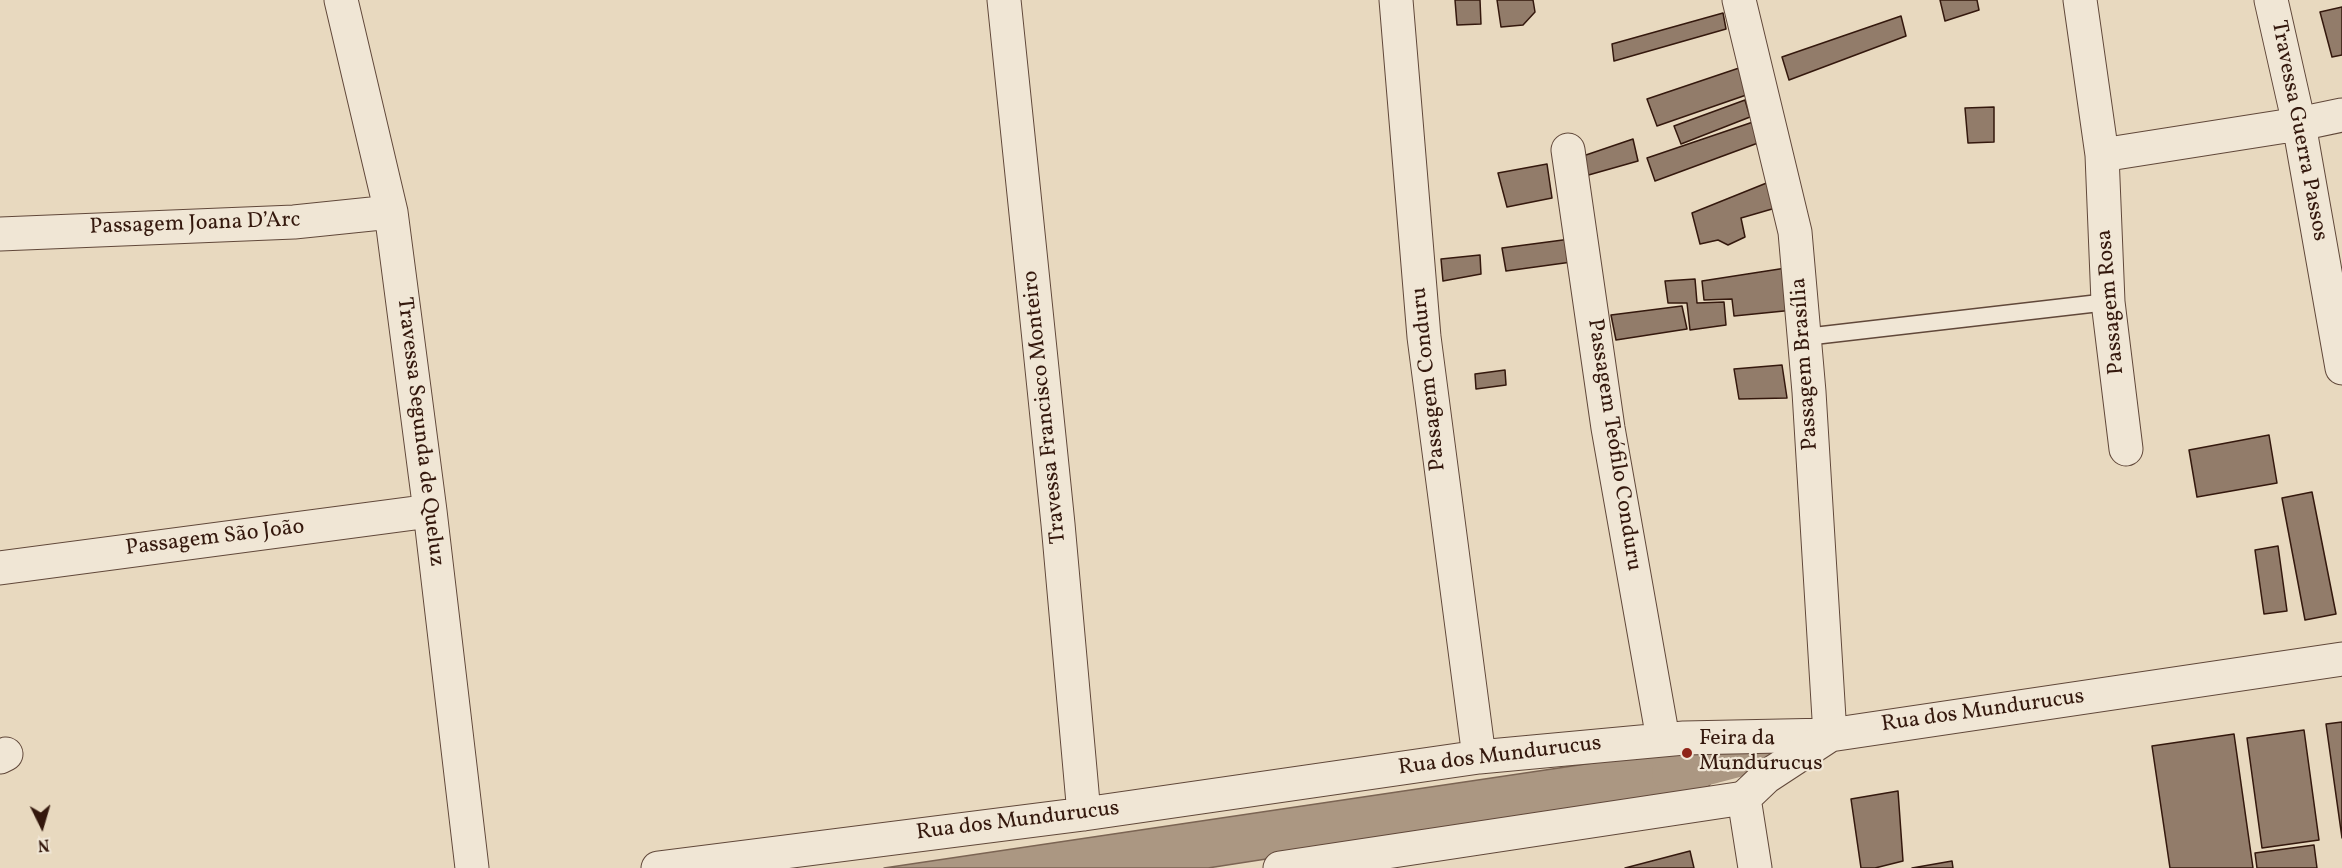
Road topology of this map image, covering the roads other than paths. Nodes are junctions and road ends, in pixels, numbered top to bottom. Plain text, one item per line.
1 (341, 0) edge
2 (1004, 0) edge
3 (1396, 0) edge
4 (1740, 0) edge
5 (2080, 0) edge
6 (2271, 0) edge
7 (2342, 115) edge
8 (2299, 124) junction
9 (1568, 150) dead end
10 (2102, 155) junction
11 (391, 212) junction
12 (0, 234) edge
13 (2108, 302) junction
14 (1805, 337) junction
15 (2342, 368) edge
16 (2126, 449) dead end
17 (430, 511) junction
18 (0, 568) edge
19 (2342, 659) edge
20 (1830, 735) junction
21 (1663, 740) junction
22 (1479, 757) junction
23 (1744, 798) junction
24 (1084, 814) junction
25 (472, 868) edge
26 (658, 868) edge
27 (1280, 868) edge
28 (1755, 868) edge

1 - 11 street, Travessa Segunda de Queluz
2 - 24 street, Travessa Francisco Monteiro
3 - 22 street, Passagem Conduru
4 - 14 street, Passagem Brasília
5 - 10 street, Passagem Rosa
6 - 8 street, Travessa Guerra Passos
7 - 8 street
8 - 10 street
8 - 15 street, Travessa Guerra Passos
9 - 21 street, Passagem Teófilo Conduru
10 - 13 street, Passagem Rosa
11 - 12 street, Passagem Joana D’Arc
11 - 17 street, Travessa Segunda de Queluz
13 - 14 lane
13 - 16 street, Passagem Rosa
14 - 20 street, Passagem Brasília
17 - 18 street, Passagem São João
17 - 25 street, Travessa Segunda de Queluz
19 - 20 street, Rua dos Mundurucus
20 - 21 street, Rua dos Mundurucus
20 - 23 street
21 - 22 street, Rua dos Mundurucus
22 - 24 street, Rua dos Mundurucus
23 - 27 street
23 - 28 street
24 - 26 street, Rua dos Mundurucus

